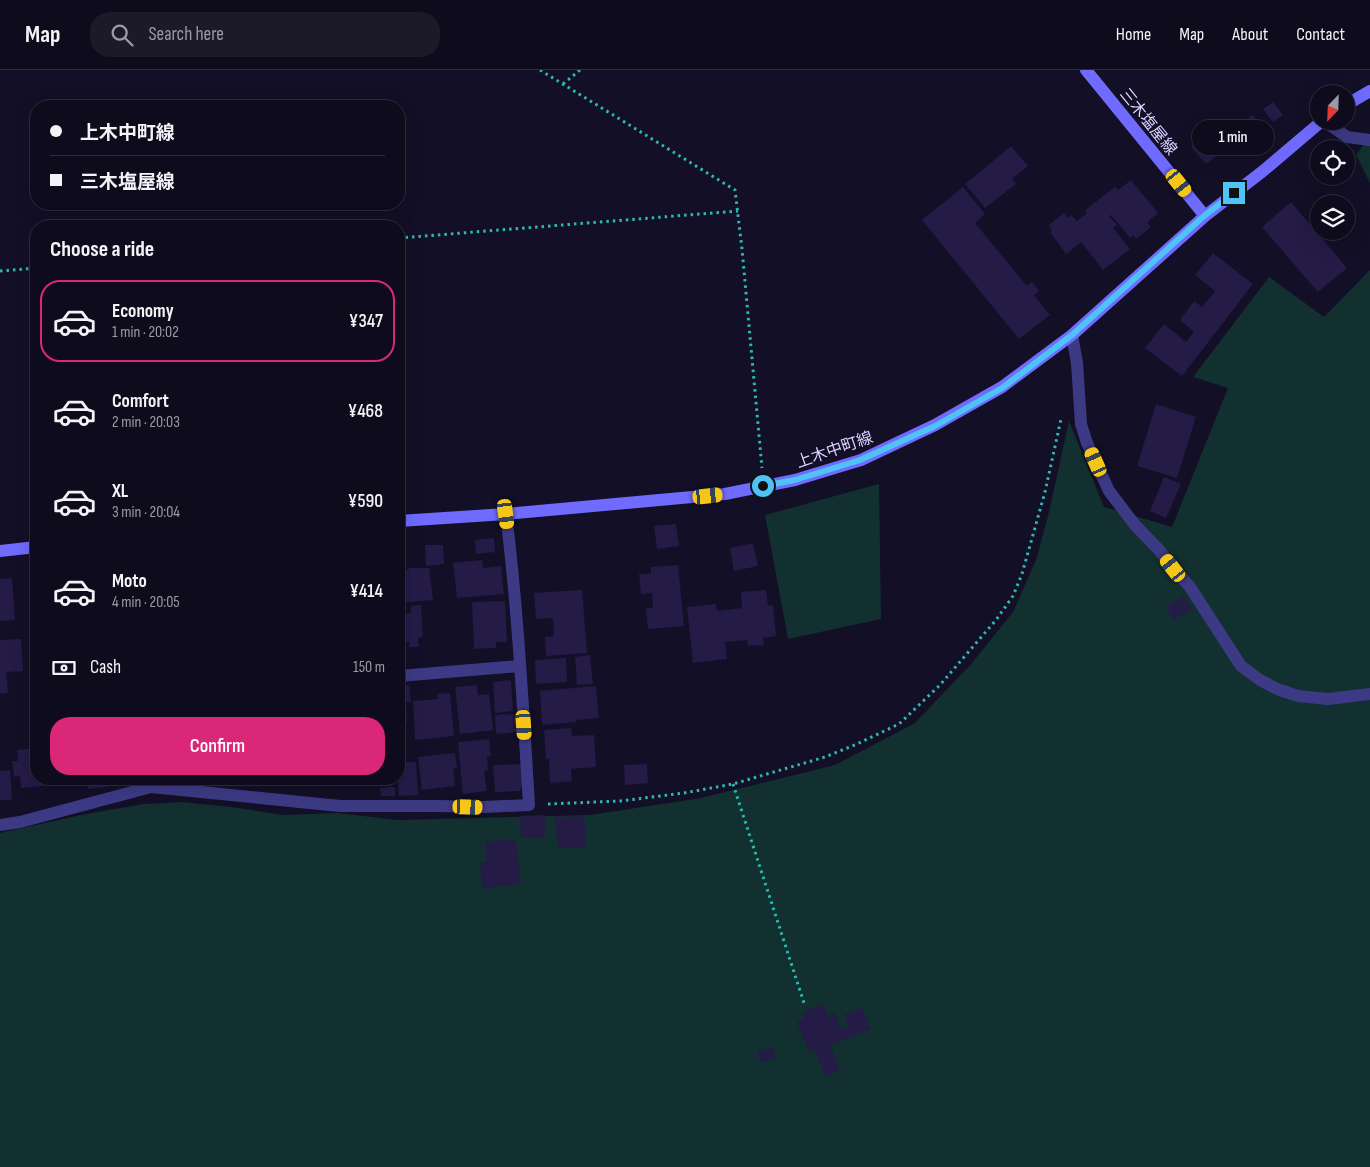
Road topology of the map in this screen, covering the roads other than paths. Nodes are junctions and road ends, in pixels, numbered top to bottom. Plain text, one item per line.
1 (1086, 70) edge
2 (1370, 91) edge
3 (1355, 100) edge
4 (1312, 130) edge
5 (1337, 130) edge
6 (1370, 140) edge
7 (1204, 216) junction
8 (1072, 335) junction
9 (506, 514) junction
10 (405, 521) edge
11 (30, 548) edge
12 (0, 550) edge
13 (520, 666) junction
14 (405, 676) edge
15 (1370, 694) edge
16 (144, 785) edge
17 (167, 785) edge
18 (0, 825) edge

1 - 7 main road, 三木塩屋線
2 - 3 main road
4 - 7 main road
5 - 6 street
7 - 8 main road, 上木中町線
8 - 9 main road, 上木中町線
8 - 15 street
9 - 10 main road, 上木中町線
9 - 13 street
11 - 12 main road
13 - 14 street
13 - 17 street
16 - 18 street

